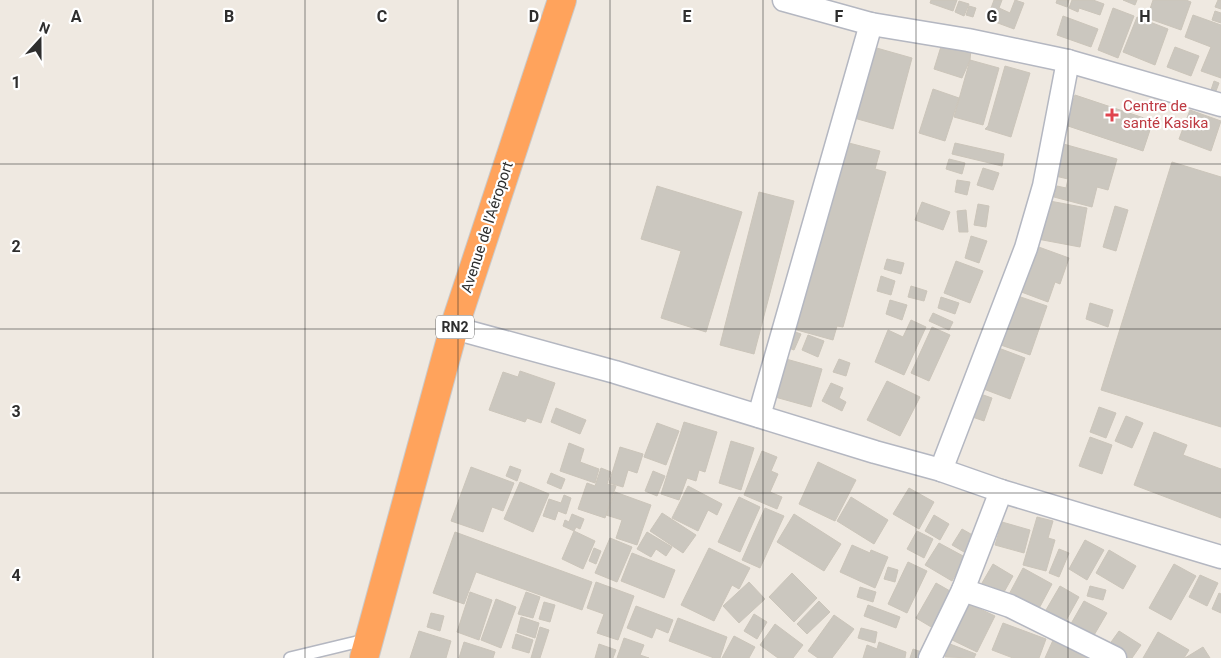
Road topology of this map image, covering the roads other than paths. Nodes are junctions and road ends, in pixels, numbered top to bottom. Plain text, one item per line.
1 (562, 0) edge
2 (784, 0) edge
3 (872, 24) junction
4 (1068, 61) junction
5 (1221, 104) edge
6 (454, 328) junction
7 (759, 416) junction
8 (940, 470) junction
9 (1001, 491) junction
10 (1221, 557) edge
11 (963, 590) junction
12 (366, 649) edge
13 (290, 658) edge
14 (930, 658) edge
15 (1115, 658) edge

1 - 6 highway, Avenue de l'Aéroport / RN2
2 - 3 street
3 - 4 street
3 - 7 street
4 - 5 street
4 - 8 street
6 - 7 street
6 - 12 highway, Avenue de l'Aéroport / RN2
7 - 8 street
8 - 9 street
9 - 10 street
9 - 11 street
11 - 14 street
11 - 15 street
12 - 13 lane

